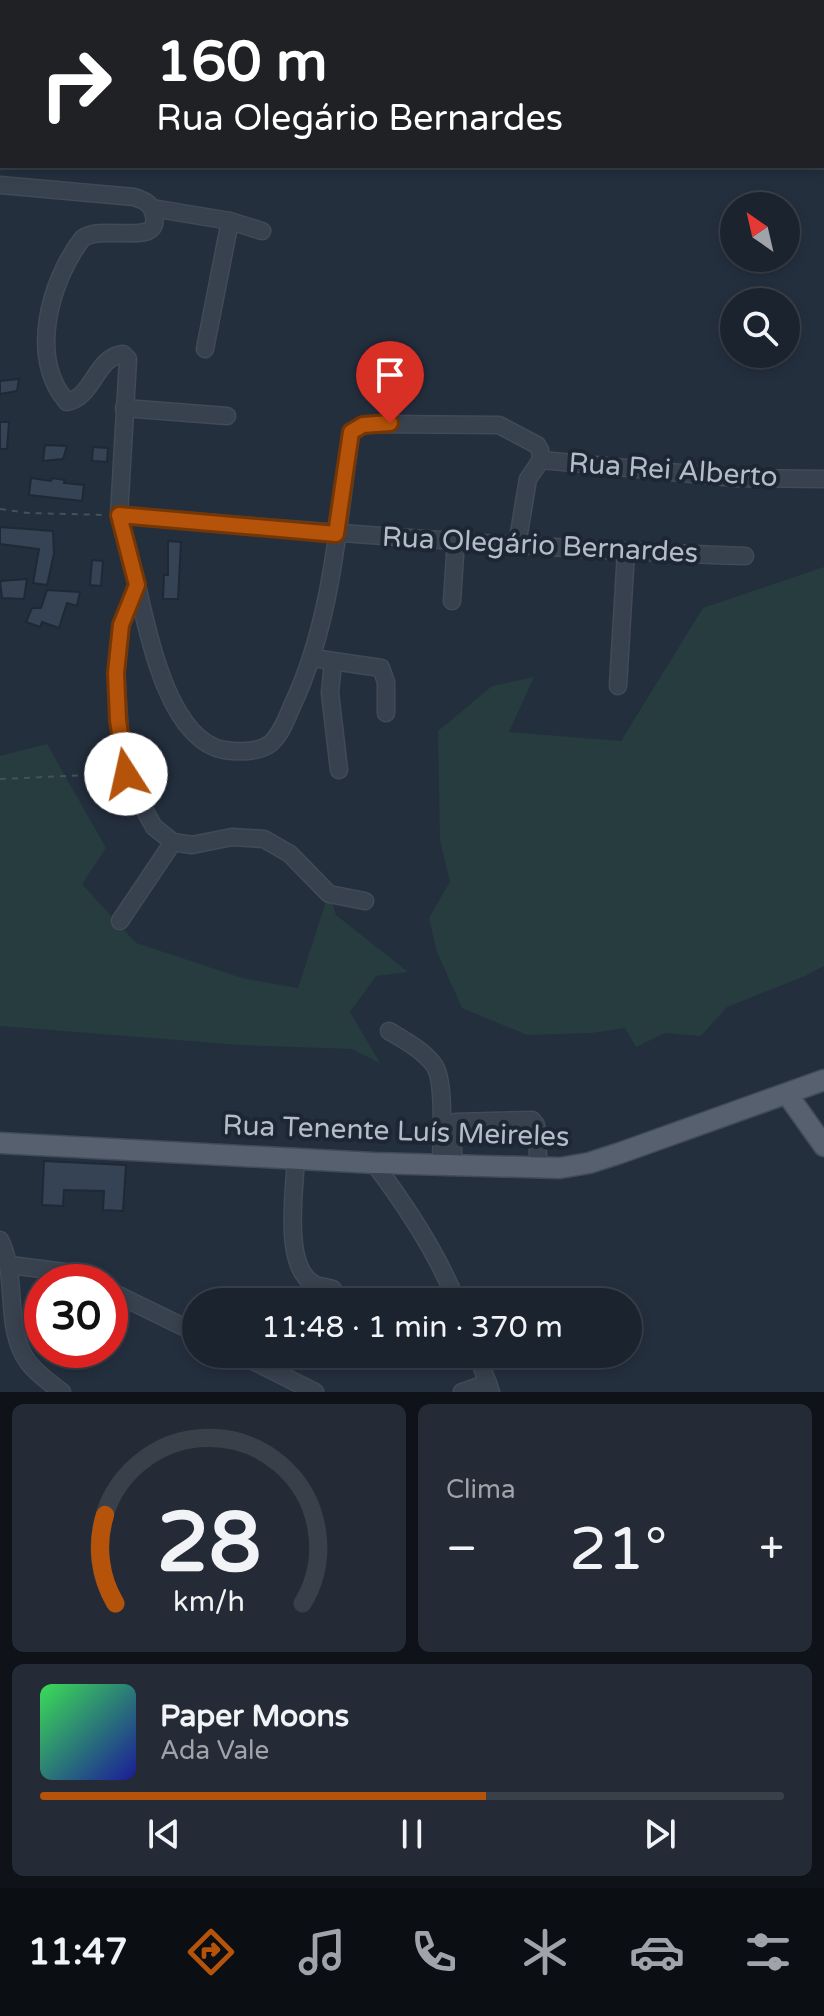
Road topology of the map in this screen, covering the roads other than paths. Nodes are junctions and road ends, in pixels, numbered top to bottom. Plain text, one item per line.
1 (0, 185) edge
2 (152, 208) junction
3 (230, 221) junction
4 (262, 231) dead end
5 (205, 349) dead end
6 (124, 408) junction
7 (227, 416) dead end
8 (541, 460) junction
9 (824, 479) edge
10 (119, 515) junction
11 (336, 534) junction
12 (456, 540) junction
13 (517, 545) junction
14 (626, 552) junction
15 (745, 556) dead end
16 (137, 585) junction
17 (452, 601) dead end
18 (313, 658) junction
19 (333, 662) junction
20 (618, 686) dead end
21 (386, 713) dead end
22 (339, 770) dead end
23 (173, 842) junction
24 (365, 901) dead end
25 (120, 921) dead end
26 (389, 1031) dead end
27 (824, 1080) edge
28 (787, 1094) junction
29 (0, 1143) edge
30 (824, 1146) edge
31 (296, 1157) junction
32 (374, 1163) junction
33 (447, 1164) junction
34 (539, 1169) junction
35 (0, 1240) edge
36 (10, 1265) junction
37 (24, 1267) edge
38 (329, 1288) edge
39 (450, 1288) edge
40 (128, 1300) edge
41 (182, 1326) edge
42 (267, 1368) edge
43 (482, 1368) edge
44 (490, 1388) edge
45 (62, 1392) edge
46 (315, 1392) edge
47 (462, 1392) edge

1 - 2 street
2 - 3 street
2 - 6 street
3 - 4 street
3 - 5 street
6 - 7 street
6 - 10 street
8 - 9 street, Rua Rei Alberto
8 - 11 street, Rua Rei Alberto
8 - 13 street
10 - 11 street, Rua Olegário Bernardes
10 - 16 street
11 - 12 street, Rua Olegário Bernardes
11 - 18 street
12 - 13 street, Rua Olegário Bernardes
12 - 17 street
13 - 14 street, Rua Olegário Bernardes
14 - 15 street, Rua Olegário Bernardes
14 - 20 street
16 - 18 street
16 - 23 street
18 - 19 street
19 - 21 street
19 - 22 street
23 - 24 street
23 - 25 street
26 - 33 street
27 - 28 main road, Rua Tenente Luís Meireles
28 - 30 main road
28 - 34 main road, Rua Tenente Luís Meireles
29 - 31 main road, Rua Tenente Luís Meireles
31 - 32 main road, Rua Tenente Luís Meireles
31 - 38 street
32 - 33 main road, Rua Tenente Luís Meireles
32 - 39 street
33 - 34 main road, Rua Tenente Luís Meireles
33 - 34 street
35 - 36 street
36 - 37 street
36 - 45 street
40 - 41 street
42 - 46 street
43 - 44 street
44 - 47 street

